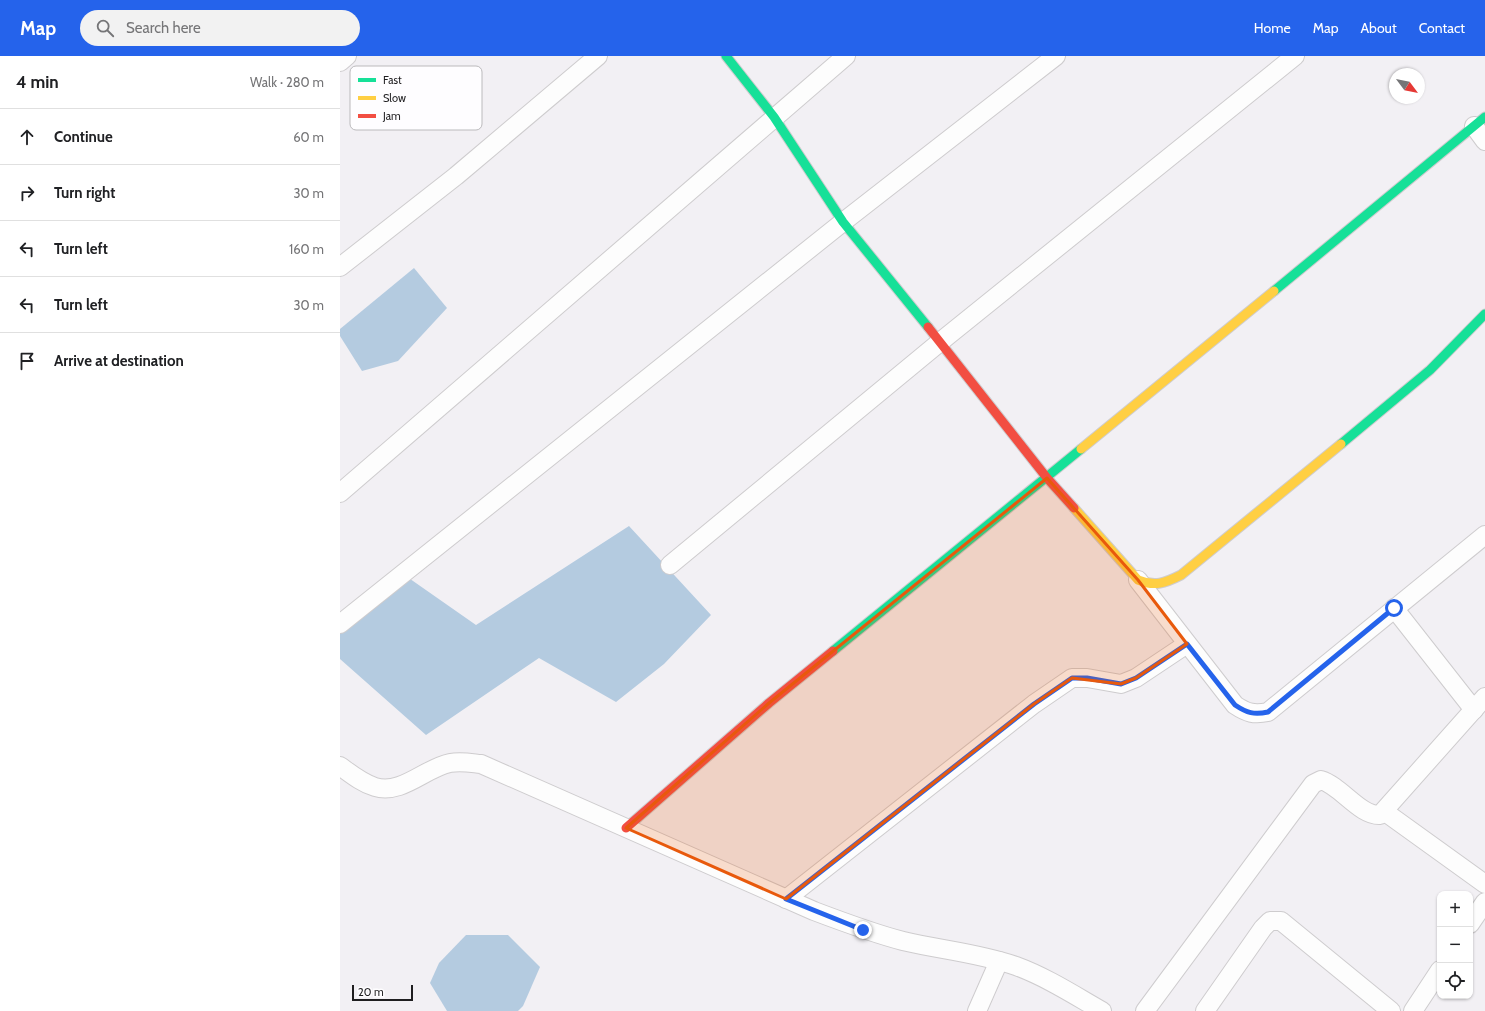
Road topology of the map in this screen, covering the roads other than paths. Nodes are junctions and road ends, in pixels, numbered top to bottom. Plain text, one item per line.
1 (347, 56) edge
2 (598, 56) edge
3 (726, 56) edge
4 (846, 56) edge
5 (1056, 56) edge
6 (1295, 56) edge
7 (340, 62) edge
8 (774, 117) junction
9 (1480, 122) edge
10 (1485, 141) edge
11 (843, 222) junction
12 (340, 267) edge
13 (1485, 314) edge
14 (940, 342) junction
15 (1046, 478) junction
16 (340, 493) edge
17 (1485, 535) edge
18 (670, 565) dead end
19 (1138, 580) junction
20 (1394, 608) junction
21 (340, 624) edge
22 (1187, 644) junction
23 (1479, 704) edge
24 (340, 766) edge
25 (1385, 812) junction
26 (626, 828) junction
27 (1485, 884) edge
28 (786, 899) junction
29 (1485, 902) edge
30 (1473, 920) edge
31 (999, 962) junction
32 (1437, 975) edge
33 (977, 1011) edge
34 (1102, 1011) edge
35 (1145, 1011) edge
36 (1205, 1011) edge
37 (1391, 1011) edge
38 (1413, 1011) edge

1 - 7 street
2 - 12 street
3 - 8 street
4 - 8 street
5 - 11 street
6 - 14 street
8 - 11 street
8 - 16 street
9 - 10 street
9 - 15 street
11 - 14 street
11 - 21 street
13 - 19 street
14 - 15 street
14 - 18 street
15 - 19 street
15 - 26 street
17 - 20 street
19 - 22 street
20 - 22 street
20 - 23 street
22 - 28 street
23 - 25 street
24 - 26 street
25 - 27 street
25 - 35 street
26 - 28 street
28 - 31 street
29 - 30 street
31 - 33 street
31 - 34 street
32 - 38 street
36 - 37 street

